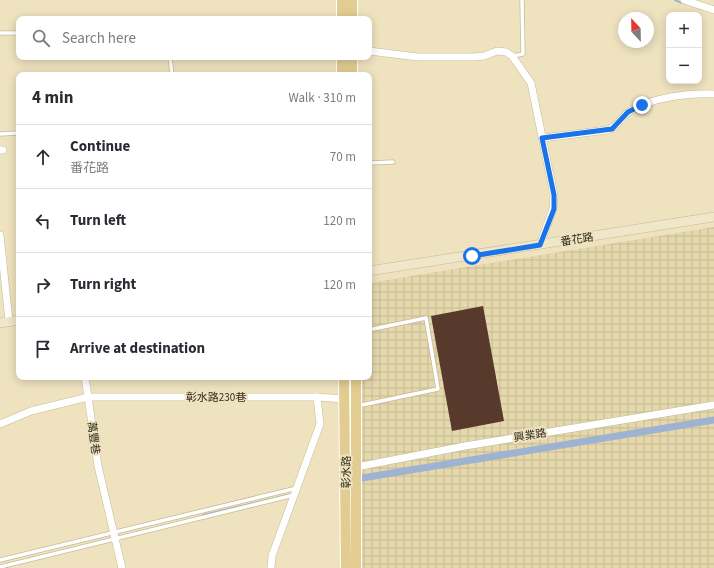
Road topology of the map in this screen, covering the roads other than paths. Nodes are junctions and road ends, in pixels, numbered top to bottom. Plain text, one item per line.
1 (342, 0) edge
2 (352, 0) edge
3 (522, 0) edge
4 (684, 0) edge
5 (714, 10) edge
6 (342, 16) edge
7 (352, 16) edge
8 (0, 33) edge
9 (16, 33) edge
10 (372, 51) edge
11 (512, 56) junction
12 (170, 60) edge
13 (342, 60) edge
14 (352, 60) edge
15 (172, 72) edge
16 (342, 72) edge
17 (352, 72) edge
18 (714, 94) edge
19 (16, 132) edge
20 (0, 134) edge
21 (542, 138) junction
22 (393, 162) dead end
23 (372, 163) edge
24 (714, 217) edge
25 (0, 235) edge
26 (540, 245) junction
27 (372, 271) edge
28 (16, 320) edge
29 (5, 322) edge
30 (373, 329) dead end
31 (86, 380) edge
32 (344, 380) edge
33 (356, 380) edge
34 (88, 397) junction
35 (317, 397) junction
36 (344, 399) junction
37 (714, 405) edge
38 (356, 406) junction
39 (0, 424) edge
40 (357, 468) junction
41 (346, 469) junction
42 (297, 491) junction
43 (114, 536) junction
44 (0, 560) edge
45 (0, 567) edge
46 (122, 568) edge
47 (271, 568) edge
48 (346, 568) edge
49 (356, 568) edge

1 - 6 main road
2 - 7 main road
3 - 11 lane
4 - 5 street
8 - 9 lane
10 - 11 street
11 - 21 street
12 - 15 lane
13 - 16 main road
14 - 17 main road
18 - 21 street
19 - 20 lane
21 - 26 street
22 - 23 lane
24 - 26 main road, 番花路
25 - 29 street
26 - 27 main road, 番花路
28 - 29 main road
30 - 38 lane
31 - 34 street, 萬豐巷
32 - 36 main road, 彰水路
33 - 38 main road, 彰水路
34 - 35 street, 彰水路230巷
34 - 39 street
34 - 43 street, 萬豐巷
35 - 36 street, 彰水路230巷
35 - 42 street
36 - 41 main road, 彰水路
37 - 40 street, 興業路
38 - 40 main road, 彰水路
40 - 41 street, 興業路
40 - 49 main road, 彰水路
41 - 48 main road, 彰水路
42 - 43 lane
42 - 43 lane
42 - 47 street
43 - 44 lane
43 - 45 lane
43 - 46 street, 萬豐巷

